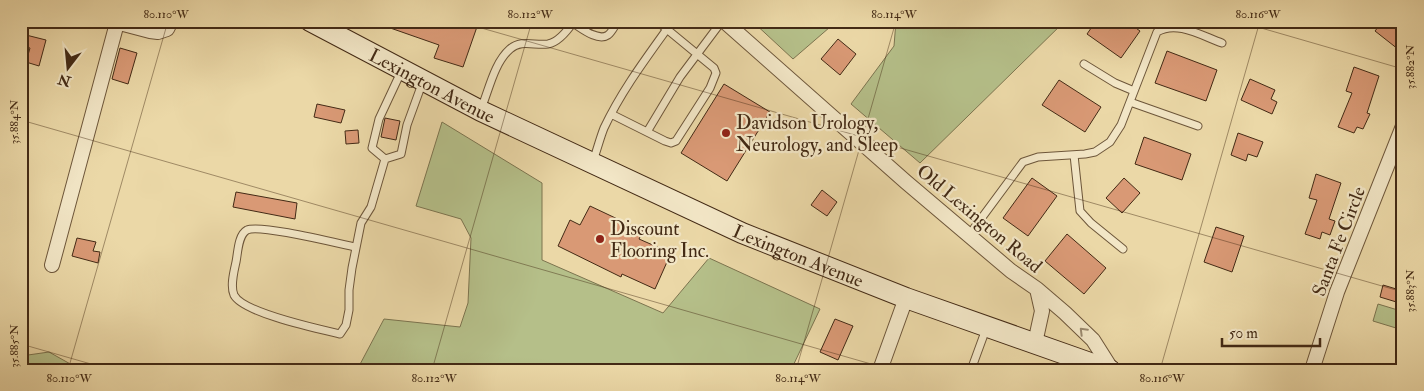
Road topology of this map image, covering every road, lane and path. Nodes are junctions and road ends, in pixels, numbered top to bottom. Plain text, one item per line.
1 (171, 21) edge
2 (310, 21) edge
3 (618, 21) edge
4 (657, 21) edge
5 (723, 21) edge
6 (114, 22) edge
7 (573, 22) edge
8 (666, 29) junction
9 (1222, 43) dead end
10 (697, 54) junction
11 (1084, 64) dead end
12 (402, 70) junction
13 (423, 81) junction
14 (1134, 91) junction
15 (1130, 102) junction
16 (481, 111) junction
17 (611, 114) junction
18 (1198, 126) dead end
19 (1403, 126) edge
20 (647, 132) junction
21 (1074, 155) junction
22 (385, 159) junction
23 (592, 163) junction
24 (969, 235) junction
25 (355, 247) junction
26 (1123, 249) dead end
27 (52, 266) dead end
28 (1037, 289) junction
29 (906, 298) junction
30 (987, 326) junction
31 (1035, 343) junction
32 (880, 370) edge
33 (971, 370) edge
34 (1111, 370) edge
35 (1312, 370) edge

1 - 6 street
2 - 12 main road, Lexington Avenue
3 - 7 lane
4 - 8 lane
5 - 10 lane
5 - 24 street, Old Lexington Road
6 - 27 street
7 - 16 lane
8 - 10 lane
8 - 17 lane
9 - 14 lane
10 - 20 lane
10 - 20 lane
11 - 14 lane
12 - 13 main road, Lexington Avenue
12 - 22 lane
13 - 16 main road, Lexington Avenue
13 - 22 lane
14 - 15 lane
15 - 18 lane
15 - 21 lane
16 - 23 main road, Lexington Avenue
17 - 20 lane
17 - 23 lane
19 - 35 street, Santa Fe Circle
21 - 24 lane
21 - 26 lane
22 - 25 lane
23 - 29 main road, Lexington Avenue
24 - 28 street, Old Lexington Road
25 - 25 lane
28 - 31 street, Old Lexington Road
34 -> 28 street
29 - 30 main road, Lexington Avenue
29 - 32 street
30 - 31 main road, Lexington Avenue
30 - 33 lane
31 - 34 main road, Lexington Avenue

